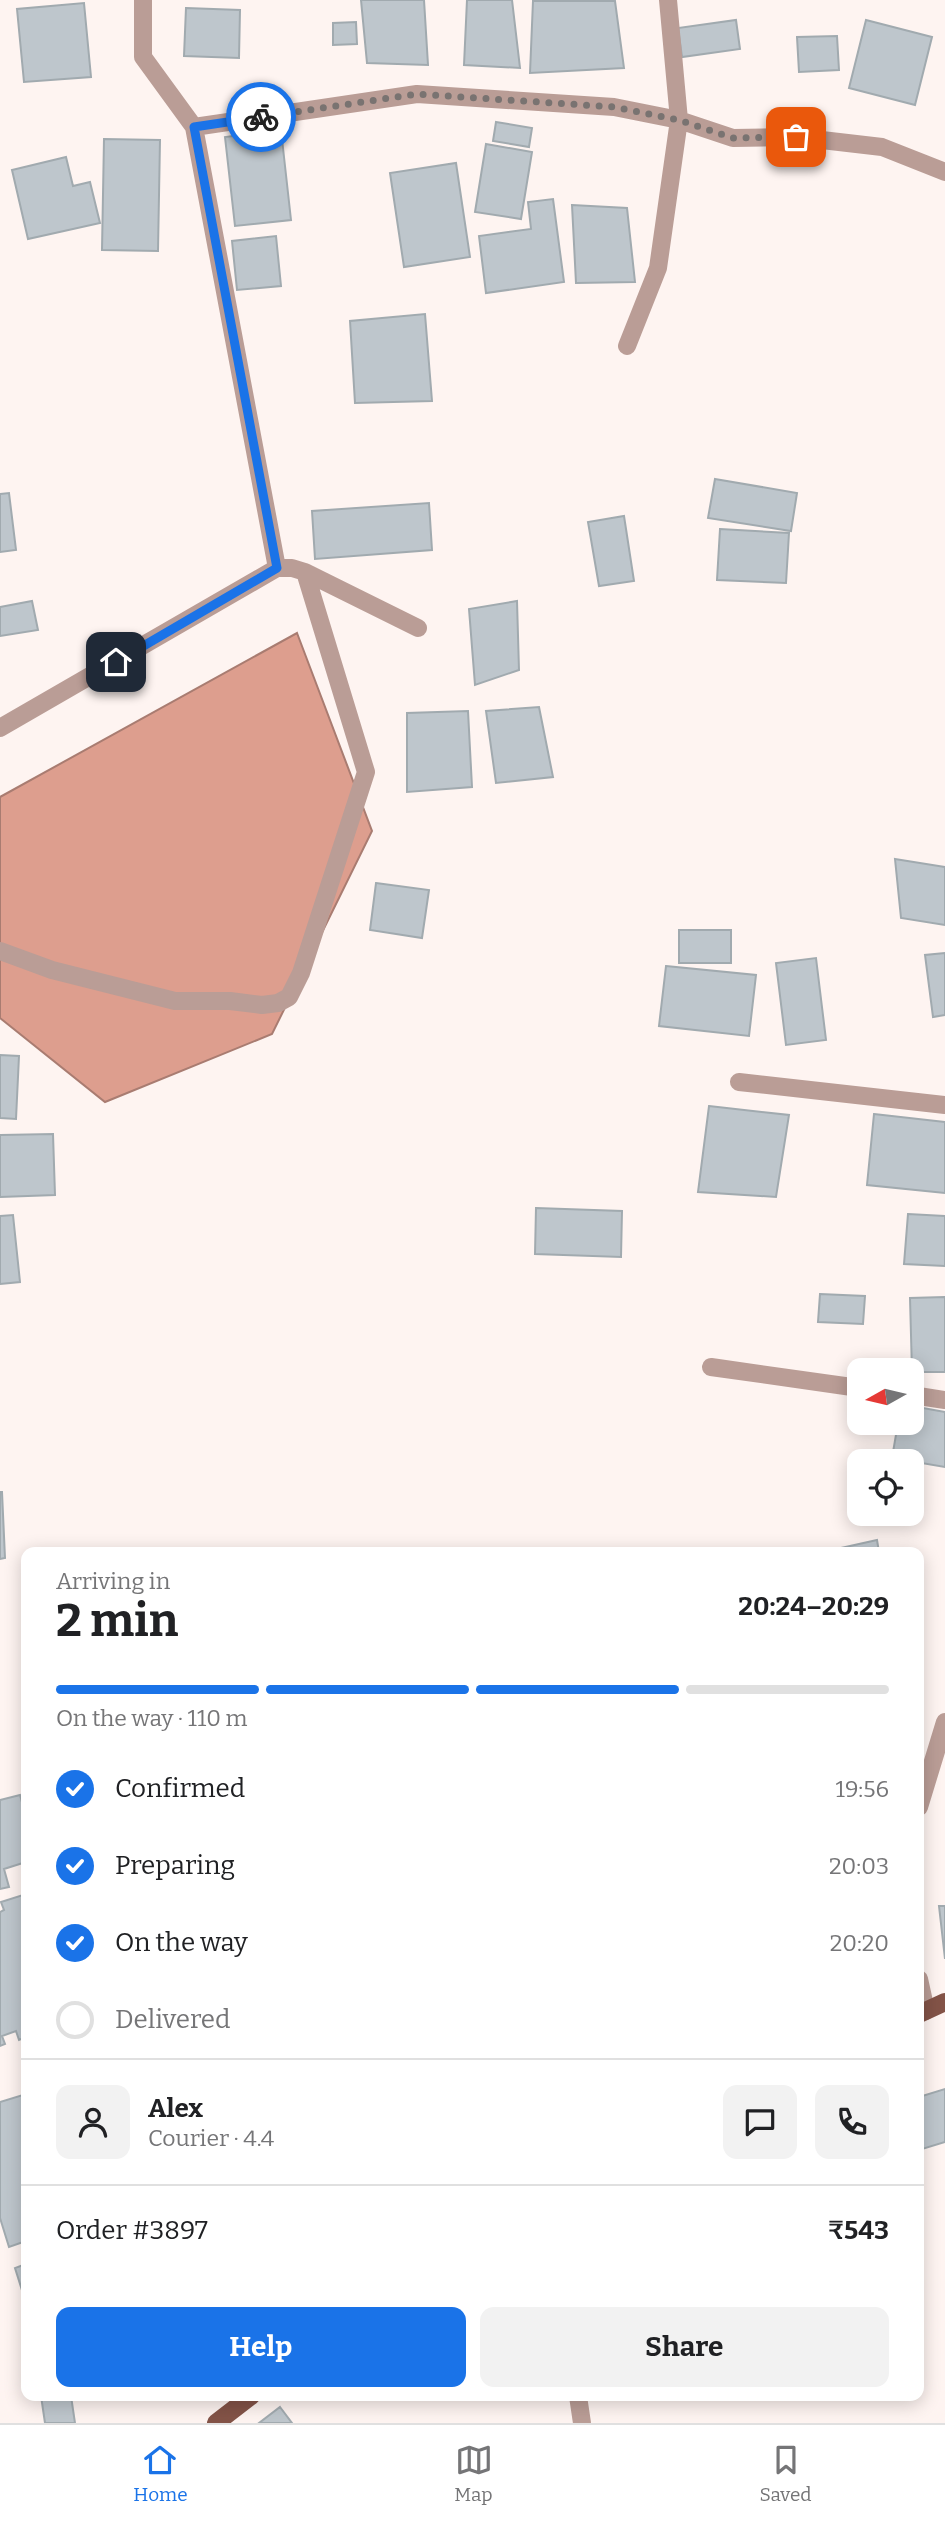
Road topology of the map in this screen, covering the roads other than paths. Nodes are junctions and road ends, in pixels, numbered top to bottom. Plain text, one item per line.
1 (143, 0) edge
2 (668, 0) edge
3 (679, 120) junction
4 (194, 127) junction
5 (945, 172) edge
6 (627, 346) dead end
7 (277, 568) junction
8 (305, 572) junction
9 (418, 628) dead end
10 (0, 728) edge
11 (0, 951) edge
12 (739, 1082) dead end
13 (945, 1105) edge
14 (711, 1367) dead end
15 (847, 1386) edge
16 (924, 1397) edge
17 (945, 1400) edge
18 (945, 1722) edge
19 (924, 1786) edge
20 (945, 2002) edge
21 (924, 2012) edge
22 (245, 2401) edge
23 (579, 2401) edge
24 (216, 2423) edge
25 (582, 2423) edge

1 - 4 street
2 - 3 street
3 - 4 street
3 - 5 street
3 - 6 street
4 - 7 street
7 - 8 street
7 - 10 street
8 - 9 street
8 - 11 street
12 - 13 street
14 - 15 street
16 - 17 street
18 - 19 street
20 - 21 main road
22 - 24 main road
23 - 25 street

